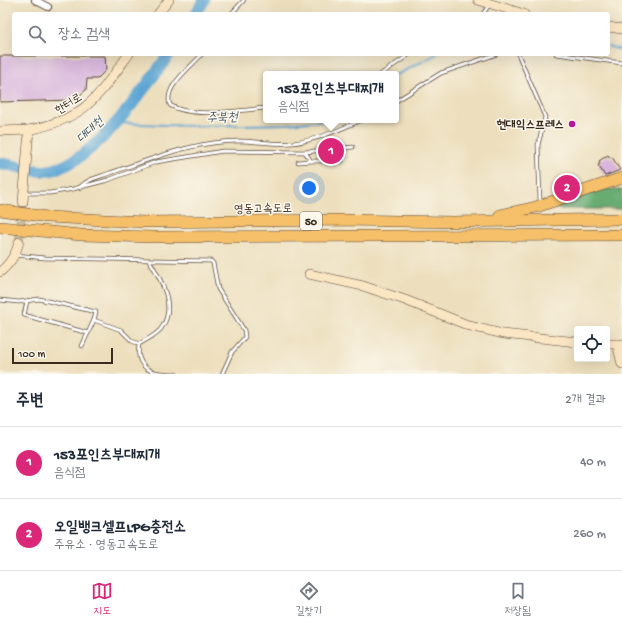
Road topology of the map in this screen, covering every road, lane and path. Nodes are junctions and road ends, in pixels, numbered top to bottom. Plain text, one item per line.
1 (35, 0) edge
2 (169, 0) edge
3 (244, 0) edge
4 (478, 0) edge
5 (489, 4) junction
6 (48, 7) dead end
7 (160, 12) edge
8 (233, 12) edge
9 (484, 12) edge
10 (513, 12) edge
11 (610, 27) edge
12 (622, 29) edge
13 (127, 56) edge
14 (200, 56) edge
15 (407, 56) edge
16 (491, 56) edge
17 (519, 56) edge
18 (571, 56) edge
19 (622, 63) edge
20 (385, 71) edge
21 (399, 99) edge
22 (263, 108) edge
23 (354, 123) edge
24 (0, 130) edge
25 (29, 130) junction
26 (353, 147) dead end
27 (305, 152) junction
28 (311, 161) junction
29 (342, 161) dead end
30 (298, 162) dead end
31 (622, 178) edge
32 (80, 187) junction
33 (23, 197) joint
34 (540, 200) dead end
35 (0, 210) edge
36 (622, 219) edge
37 (453, 222) junction
38 (0, 228) edge
39 (622, 235) edge
40 (19, 242) tunnel mouth
41 (15, 255) junction
42 (150, 260) junction
43 (0, 272) edge
44 (309, 274) dead end
45 (0, 300) edge
46 (27, 301) junction
47 (94, 320) junction
48 (88, 333) junction
49 (574, 342) edge
50 (139, 344) junction
51 (619, 344) edge
52 (82, 346) dead end
53 (622, 364) edge
54 (176, 374) edge
55 (222, 374) edge

1 - 6 street
2 - 7 street
3 - 8 lane
4 - 5 street
5 - 9 lane
5 - 10 street
11 - 12 street
13 - 25 street, 한터로
14 - 22 lane
15 - 20 lane
16 - 21 lane
17 - 34 lane
18 - 19 lane
23 - 32 lane
24 - 25 street, 한터로
25 - 33 street
26 - 27 lane
27 - 28 lane
27 - 32 lane
28 - 29 lane
28 - 30 lane
31 - 37 highway
32 - 33 lane
35 - 37 highway, 영동고속도로 / 50
36 - 37 highway, 영동고속도로 / 50
38 - 39 highway, 50
40 - 41 street
41 - 42 lane
41 - 43 street
42 - 50 lane
42 - 55 lane
44 - 49 street
45 - 46 lane
46 - 47 lane
46 - 48 lane
47 - 48 lane
47 - 50 lane
48 - 52 lane
50 - 54 lane
51 - 53 street

